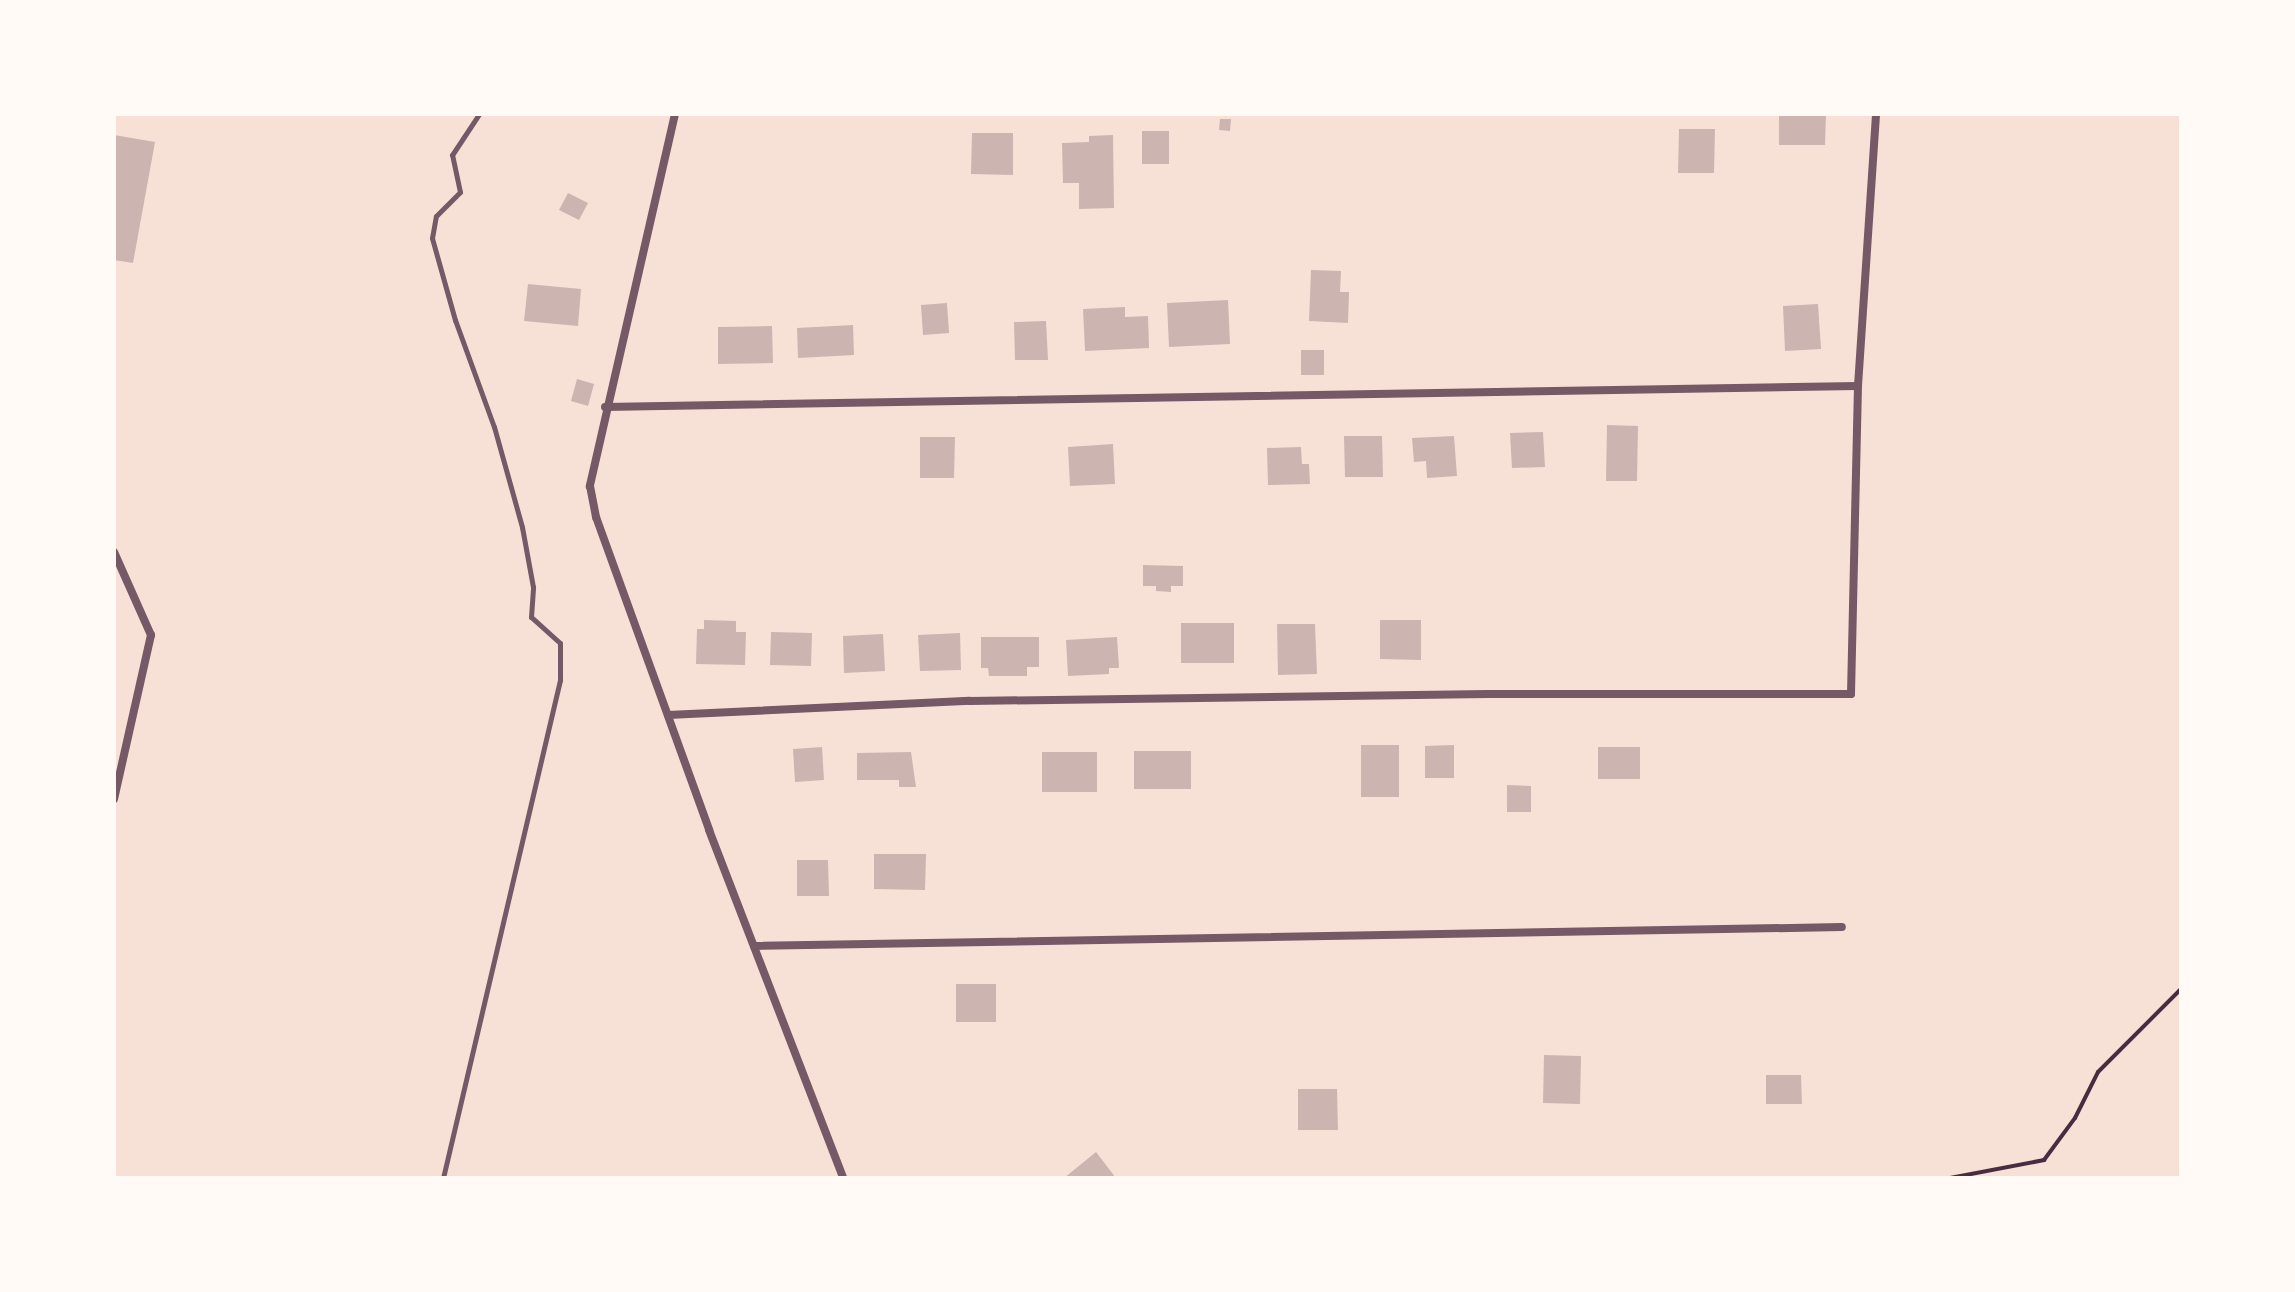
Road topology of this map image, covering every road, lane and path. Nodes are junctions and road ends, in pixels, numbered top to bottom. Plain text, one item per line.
1 (479, 114) edge
2 (675, 114) edge
3 (1876, 114) edge
4 (1858, 386) junction
5 (605, 407) junction
6 (114, 552) edge
7 (668, 715) junction
8 (114, 799) edge
9 (1842, 927) dead end
10 (754, 946) junction
11 (2181, 989) edge
12 (443, 1178) edge
13 (843, 1178) edge
14 (1950, 1178) edge

1 - 12 lane
2 - 5 street
3 - 4 street
4 - 5 street
4 - 7 street
5 - 7 street
6 - 8 street
7 - 10 street
9 - 10 street
10 - 13 street
11 - 14 path

